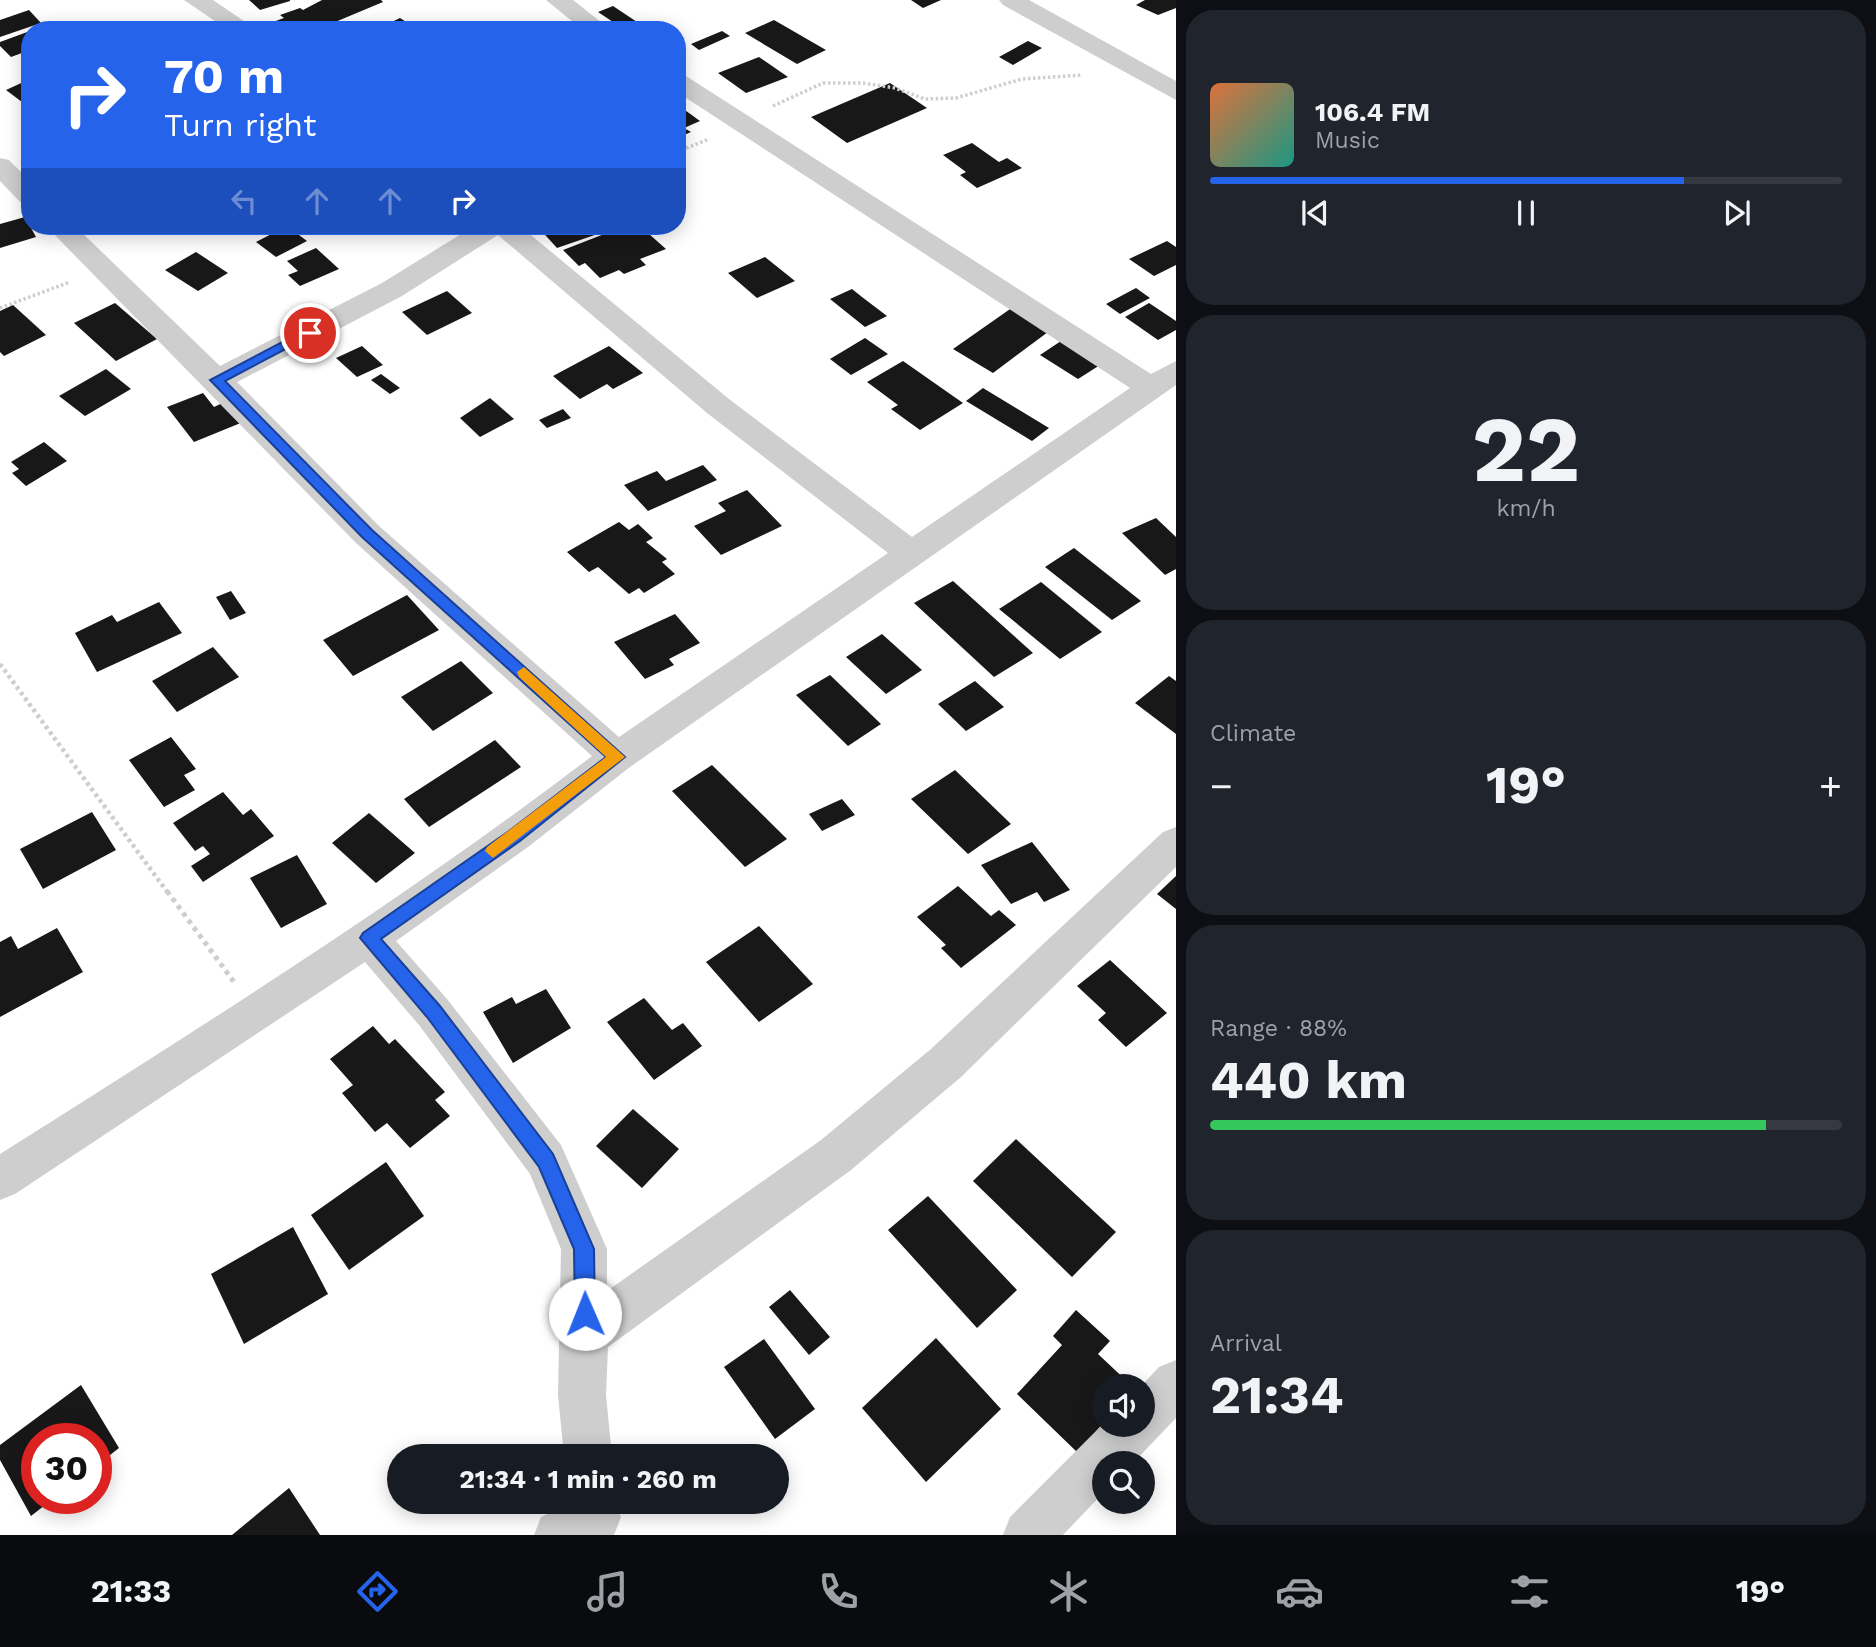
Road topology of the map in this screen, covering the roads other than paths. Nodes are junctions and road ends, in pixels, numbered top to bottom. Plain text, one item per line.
1 (196, 0) edge
2 (558, 0) edge
3 (1011, 0) edge
4 (230, 21) edge
5 (587, 21) edge
6 (686, 86) edge
7 (1176, 92) edge
8 (0, 166) edge
9 (21, 187) edge
10 (69, 235) edge
11 (480, 235) edge
12 (515, 235) edge
13 (1164, 379) edge
14 (217, 380) junction
15 (911, 554) junction
16 (617, 757) junction
17 (1176, 843) edge
18 (369, 938) junction
19 (0, 1179) edge
20 (585, 1335) junction
21 (1176, 1384) edge
22 (1155, 1406) edge
23 (1123, 1437) edge
24 (587, 1444) edge
25 (1028, 1535) edge

1 - 4 street
2 - 5 street
3 - 7 street
6 - 13 street
8 - 9 street
10 - 14 street
11 - 14 street
12 - 15 street
13 - 15 street
14 - 16 street
15 - 16 street
16 - 18 street
17 - 20 street
18 - 19 street
18 - 20 street
20 - 24 street
21 - 22 street
23 - 25 street

